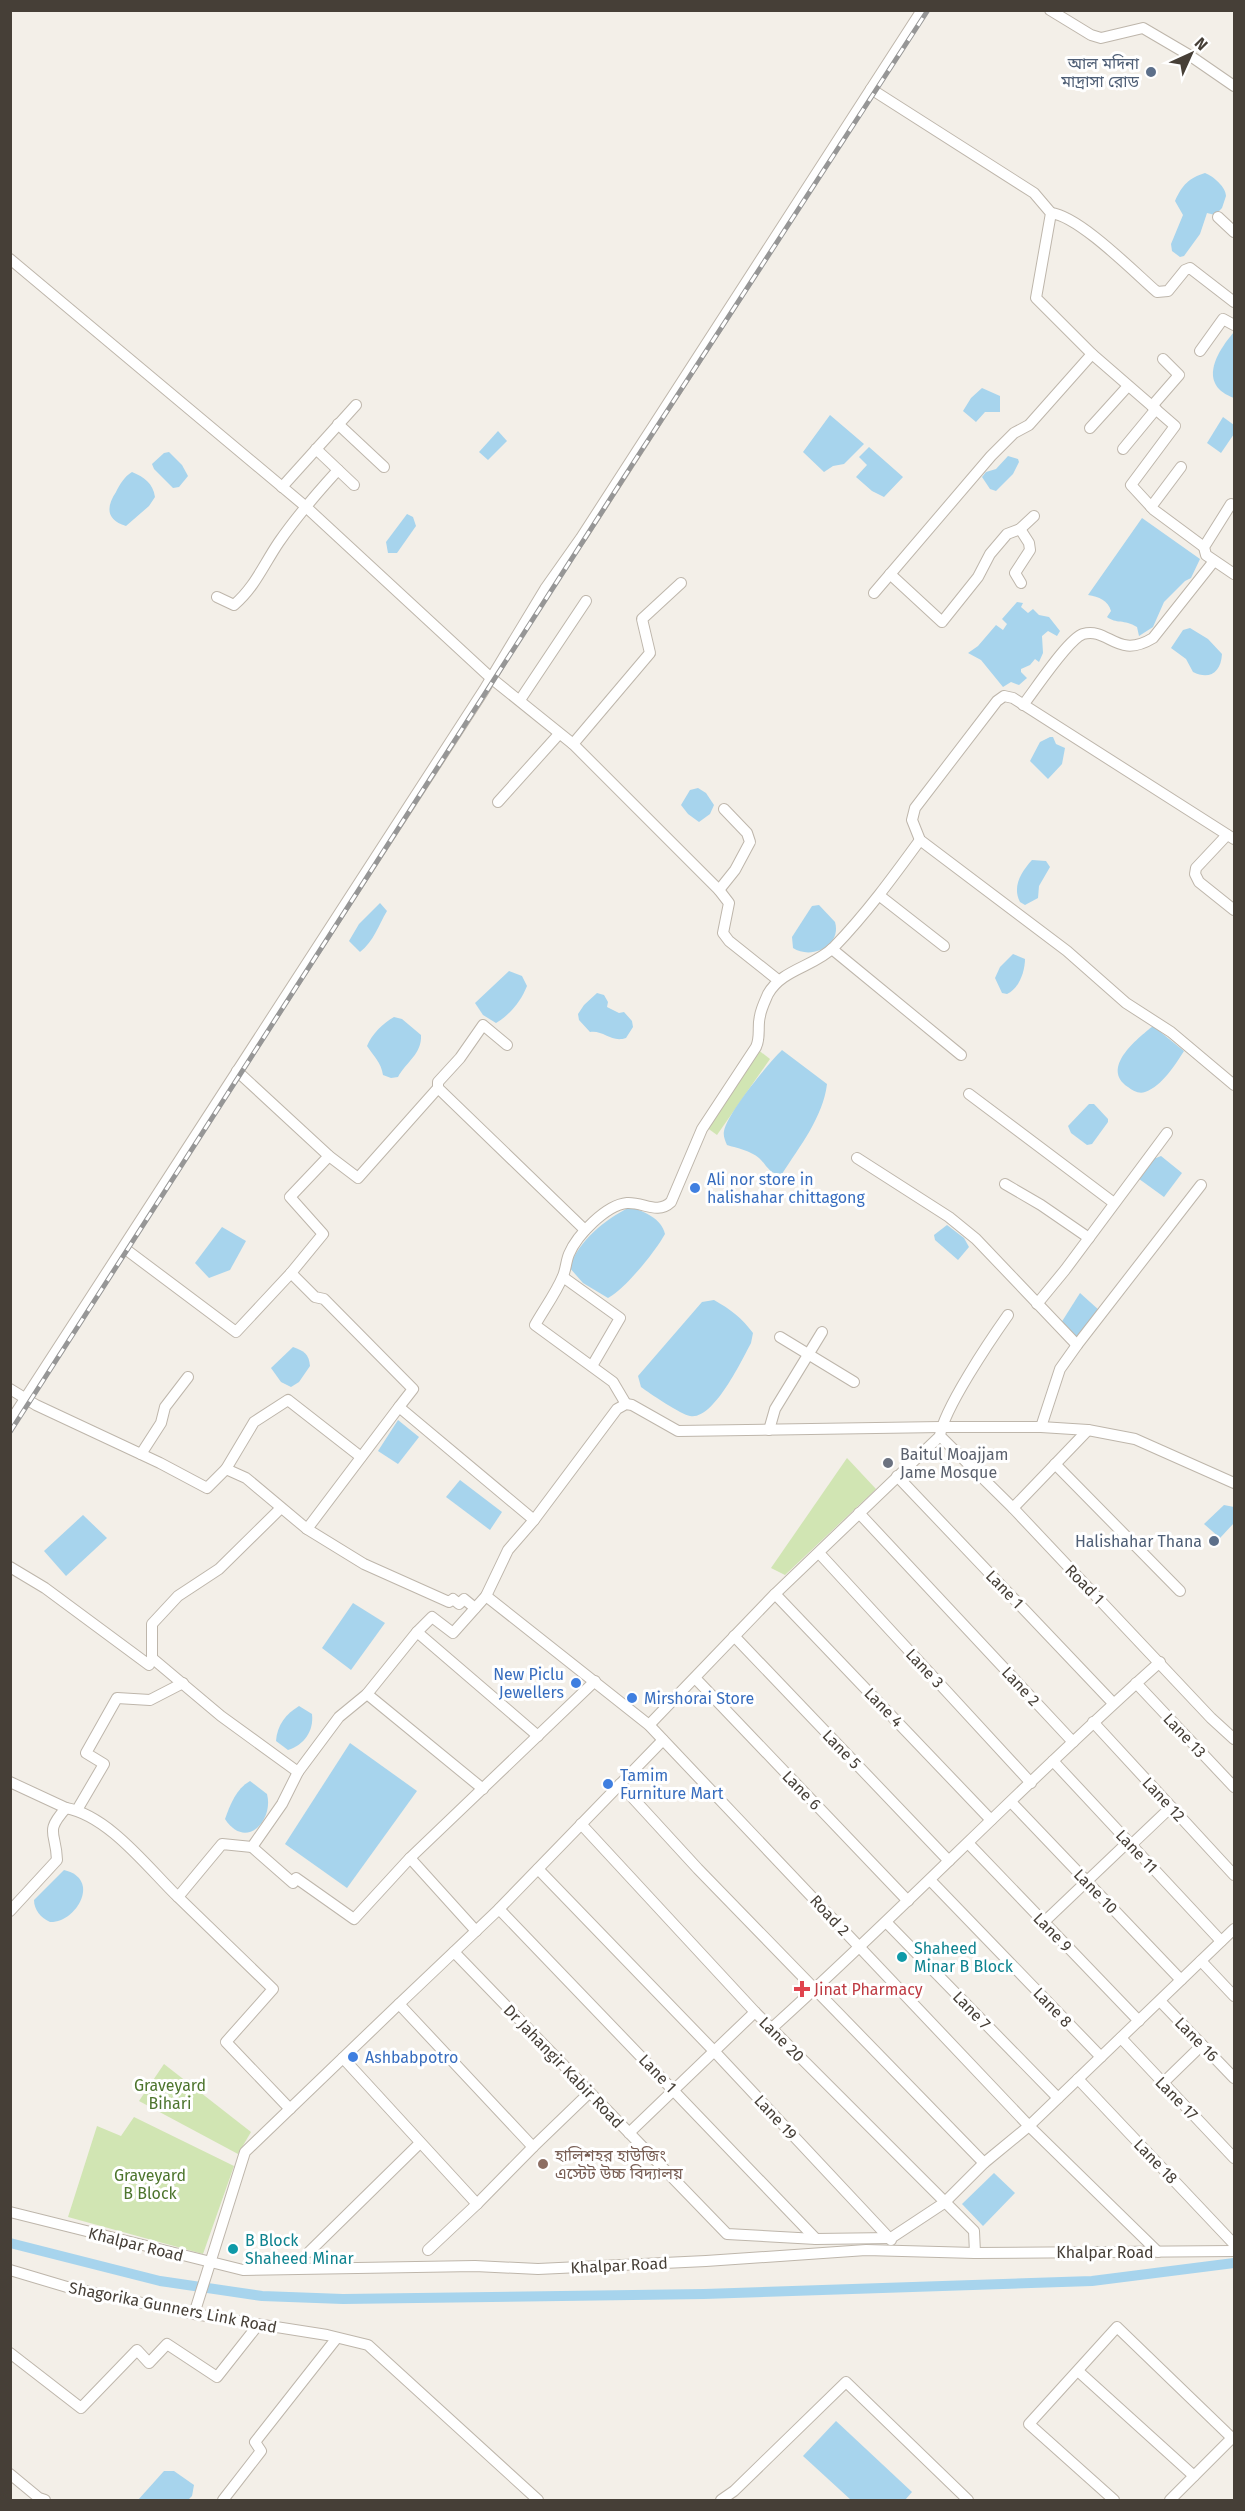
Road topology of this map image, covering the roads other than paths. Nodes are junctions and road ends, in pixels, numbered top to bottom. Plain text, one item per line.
1 (922, 10) edge
2 (1050, 10) edge
3 (1234, 86) edge
4 (871, 89) junction
5 (1051, 213) junction
6 (1218, 217) dead end
7 (1234, 232) edge
8 (10, 259) edge
9 (1234, 302) edge
10 (1234, 326) edge
11 (1200, 351) dead end
12 (1092, 354) junction
13 (1163, 359) dead end
14 (1128, 386) junction
15 (356, 405) dead end
16 (1154, 408) junction
17 (339, 424) junction
18 (1090, 428) dead end
19 (316, 449) junction
20 (1123, 449) dead end
21 (384, 467) dead end
22 (1181, 467) dead end
23 (338, 470) junction
24 (354, 485) dead end
25 (282, 487) junction
26 (1231, 504) dead end
27 (305, 506) junction
28 (1150, 507) junction
29 (1034, 516) dead end
30 (1020, 529) junction
31 (1204, 547) junction
32 (1214, 561) junction
33 (890, 574) junction
34 (1234, 574) edge
35 (681, 583) dead end
36 (1021, 583) dead end
37 (874, 592) dead end
38 (217, 597) dead end
39 (586, 601) dead end
40 (491, 678) junction
41 (520, 700) junction
42 (1023, 705) junction
43 (560, 734) junction
44 (573, 744) junction
45 (498, 802) dead end
46 (724, 809) dead end
47 (1231, 837) edge
48 (920, 840) junction
49 (719, 890) junction
50 (880, 896) junction
51 (1234, 910) edge
52 (944, 946) dead end
53 (832, 948) junction
54 (778, 980) junction
55 (507, 1045) dead end
56 (961, 1055) dead end
57 (237, 1071) junction
58 (1234, 1085) edge
59 (438, 1088) junction
60 (969, 1094) dead end
61 (1167, 1133) dead end
62 (329, 1156) junction
63 (857, 1158) dead end
64 (1005, 1184) dead end
65 (1201, 1185) dead end
66 (1113, 1203) junction
67 (585, 1230) junction
68 (1089, 1238) junction
69 (124, 1248) junction
70 (291, 1273) junction
71 (563, 1276) junction
72 (1037, 1304) junction
73 (1008, 1315) dead end
74 (822, 1332) dead end
75 (780, 1337) dead end
76 (1077, 1345) junction
77 (807, 1355) junction
78 (592, 1366) junction
79 (188, 1377) dead end
80 (854, 1382) dead end
81 (10, 1389) edge
82 (25, 1400) junction
83 (626, 1404) junction
84 (399, 1407) junction
85 (10, 1422) edge
86 (1041, 1427) junction
87 (769, 1430) junction
88 (1088, 1430) junction
89 (941, 1432) junction
90 (141, 1454) junction
91 (361, 1457) junction
92 (1055, 1464) junction
93 (225, 1469) junction
94 (897, 1476) junction
95 (1234, 1483) edge
96 (281, 1508) junction
97 (1013, 1508) junction
98 (859, 1513) junction
99 (534, 1520) junction
100 (307, 1529) junction
101 (819, 1553) junction
102 (10, 1567) edge
103 (1180, 1591) dead end
104 (776, 1594) junction
105 (486, 1596) junction
106 (475, 1608) junction
107 (417, 1632) junction
108 (734, 1636) junction
109 (152, 1658) junction
110 (1157, 1659) junction
111 (696, 1679) junction
112 (595, 1681) junction
113 (183, 1683) junction
114 (1137, 1683) junction
115 (367, 1694) junction
116 (1113, 1703) junction
117 (1093, 1722) junction
118 (649, 1725) junction
119 (538, 1736) junction
120 (1234, 1739) edge
121 (663, 1740) junction
122 (1073, 1742) junction
123 (1053, 1761) junction
124 (298, 1772) junction
125 (10, 1782) edge
126 (1031, 1783) junction
127 (620, 1784) junction
128 (1234, 1787) edge
129 (483, 1789) junction
130 (1011, 1802) junction
131 (1171, 1807) junction
132 (72, 1809) junction
133 (991, 1820) junction
134 (581, 1824) junction
135 (968, 1843) junction
136 (1130, 1844) junction
137 (252, 1847) junction
138 (411, 1858) junction
139 (949, 1861) junction
140 (538, 1869) junction
141 (1234, 1875) edge
142 (930, 1880) junction
143 (1087, 1881) junction
144 (178, 1898) junction
145 (908, 1901) junction
146 (499, 1909) junction
147 (10, 1911) edge
148 (886, 1922) junction
149 (1044, 1922) junction
150 (1234, 1929) edge
151 (476, 1931) junction
152 (1221, 1941) junction
153 (860, 1947) junction
154 (454, 1952) junction
155 (1201, 1961) junction
156 (1181, 1980) junction
157 (815, 1990) junction
158 (1234, 1996) edge
159 (1160, 2001) junction
160 (399, 2004) junction
161 (755, 2012) junction
162 (1139, 2021) junction
163 (772, 2028) junction
164 (1121, 2038) junction
165 (1202, 2045) junction
166 (714, 2051) junction
167 (1101, 2057) junction
168 (343, 2058) junction
169 (1234, 2078) edge
170 (1078, 2079) junction
171 (1163, 2083) junction
172 (675, 2090) junction
173 (589, 2093) junction
174 (1058, 2098) junction
175 (290, 2109) junction
176 (1029, 2126) junction
177 (629, 2133) junction
178 (420, 2143) junction
179 (533, 2147) junction
180 (1234, 2158) edge
181 (984, 2163) junction
182 (944, 2203) junction
183 (477, 2204) junction
184 (10, 2212) edge
185 (891, 2238) junction
186 (816, 2239) junction
187 (1234, 2244) edge
188 (428, 2250) dead end
189 (895, 2250) junction
190 (1234, 2251) edge
191 (309, 2252) dead end
192 (1158, 2252) junction
193 (975, 2253) junction
194 (208, 2267) junction
195 (10, 2270) edge
196 (194, 2314) junction
197 (258, 2325) junction
198 (336, 2339) junction
199 (10, 2353) edge
200 (1078, 2371) junction
201 (10, 2474) edge
202 (1194, 2476) junction
203 (45, 2500) edge
204 (222, 2500) edge
205 (538, 2500) edge
206 (722, 2500) edge
207 (968, 2500) edge
208 (1114, 2500) edge
209 (1170, 2500) edge

1 - 4 street
2 - 3 street
4 - 5 street
4 - 40 street
5 - 9 street
5 - 12 street
6 - 7 street
8 - 25 street
10 - 11 street
12 - 14 street
12 - 33 street
13 - 16 street
14 - 16 street
14 - 18 street
15 - 17 street
16 - 20 street
16 - 28 street
17 - 19 street
17 - 21 street
19 - 23 street
19 - 25 street
22 - 28 street
23 - 24 street
23 - 27 street
25 - 27 street
26 - 31 street
27 - 38 street
27 - 40 street
28 - 31 street
29 - 30 street
30 - 33 street
30 - 36 street
31 - 32 street
32 - 34 street
32 - 42 street
33 - 37 street
35 - 44 street
39 - 41 street
40 - 41 street
40 - 57 street
41 - 43 street
42 - 47 street
42 - 48 street
43 - 44 street
43 - 45 street
44 - 49 street
46 - 49 street
47 - 51 street
48 - 50 street
48 - 58 street
49 - 54 street
50 - 52 street
50 - 53 street
53 - 54 street
53 - 56 street
54 - 67 street
55 - 59 street
57 - 62 street
57 - 69 street
59 - 62 street
59 - 67 street
60 - 66 street
61 - 66 street
62 - 70 street
63 - 72 street
64 - 68 street
65 - 76 street
66 - 68 street
67 - 71 street
68 - 72 street
69 - 70 street
69 - 82 street
70 - 84 street
71 - 78 street
71 - 78 street
72 - 76 street
73 - 89 street
74 - 77 street
75 - 77 street
76 - 86 street
77 - 80 street
77 - 87 street
78 - 83 street
79 - 90 street
81 - 82 street
82 - 85 street
82 - 90 street
83 - 87 street
83 - 99 street
84 - 91 street
84 - 99 street
86 - 88 street
86 - 89 street
87 - 89 street
88 - 92 street
88 - 95 street
89 - 94 street
89 - 97 street, Road 1
90 - 93 street
91 - 93 street
91 - 100 street
92 - 97 street
92 - 103 street
93 - 96 street
94 - 98 street
94 - 116 street, Lane 1
96 - 100 street
96 - 109 street
97 - 110 street, Road 1
98 - 101 street
98 - 122 street, Lane 2
99 - 105 street
100 - 106 street
101 - 104 street
101 - 126 street, Lane 3
102 - 109 street
104 - 108 street
104 - 133 street, Lane 4
105 - 106 street
105 - 112 street, Road 2
106 - 107 street
107 - 115 street
107 - 119 street
108 - 111 street
108 - 139 street, Lane 5
109 - 113 street
110 - 114 street
110 - 120 street, Road 1
111 - 118 street
111 - 145 street, Lane 6
112 - 118 street, Road 2
112 - 119 street
113 - 124 street
113 - 132 street
114 - 116 street
114 - 128 street, Lane 13
115 - 124 street
115 - 129 street
116 - 117 street
117 - 122 street
117 - 131 street, Lane 12
118 - 121 street, Road 2
119 - 129 street
121 - 127 street
121 - 153 street, Road 2
122 - 123 street
123 - 126 street
123 - 136 street, Lane 11
124 - 137 street
125 - 132 street
126 - 130 street
127 - 134 street
127 - 157 street
129 - 138 street
130 - 133 street
130 - 143 street, Lane 10
131 - 136 street
131 - 141 street, Lane 12
132 - 144 street
132 - 147 street
133 - 135 street
134 - 140 street
134 - 161 street, Lane 20
135 - 139 street
135 - 149 street, Lane 9
136 - 143 street
136 - 152 street, Lane 11
137 - 138 street
137 - 144 street
138 - 151 street
139 - 142 street
140 - 146 street
140 - 166 street, Lane 19
142 - 145 street
142 - 167 street, Lane 8
143 - 149 street
143 - 156 street, Lane 10
144 - 175 street
145 - 148 street
146 - 151 street
146 - 172 street, Lane 1
148 - 153 street
148 - 174 street, Lane 7
149 - 162 street, Lane 9
150 - 152 street
151 - 154 street
152 - 155 street
153 - 157 street
153 - 176 street, Road 2
154 - 160 street
154 - 173 street, Dr Jahangir Kabir Road
155 - 156 street
155 - 158 street
156 - 159 street
157 - 163 street
157 - 181 street
159 - 162 street
159 - 165 street, Lane 16
160 - 168 street
160 - 179 street
161 - 163 street, Lane 20
161 - 166 street
162 - 164 street
163 - 182 street, Lane 20
164 - 167 street
164 - 171 street, Lane 17
165 - 169 street, Lane 16
165 - 171 street
166 - 172 street
166 - 185 street, Lane 19
167 - 170 street
168 - 175 street
168 - 178 street
170 - 174 street
170 - 187 street, Lane 18
171 - 180 street, Lane 17
172 - 177 street
172 - 186 street, Lane 1
173 - 177 street, Dr Jahangir Kabir Road
173 - 179 street
174 - 176 street
175 - 194 street
176 - 181 street
176 - 192 street, Road 2
177 - 186 street, Dr Jahangir Kabir Road
178 - 183 street
178 - 191 street
179 - 183 street
181 - 182 street
182 - 185 street
182 - 193 street, Lane 20
183 - 188 street
184 - 194 street, Khalpar Road
185 - 186 street, Dr Jahangir Kabir Road
185 - 189 street
189 - 193 street, Khalpar Road
189 - 194 street, Khalpar Road
190 - 192 street, Khalpar Road
192 - 193 street, Khalpar Road
194 - 196 street
195 - 196 street, Shagorika Gunners Link Road
196 - 197 street, Shagorika Gunners Link Road
197 - 198 street, Shagorika Gunners Link Road
197 - 199 street
198 - 204 street
198 - 205 street, Shagorika Gunners Link Road
200 - 202 street
200 - 202 street
200 - 208 street
201 - 203 street
202 - 209 street
206 - 207 street

